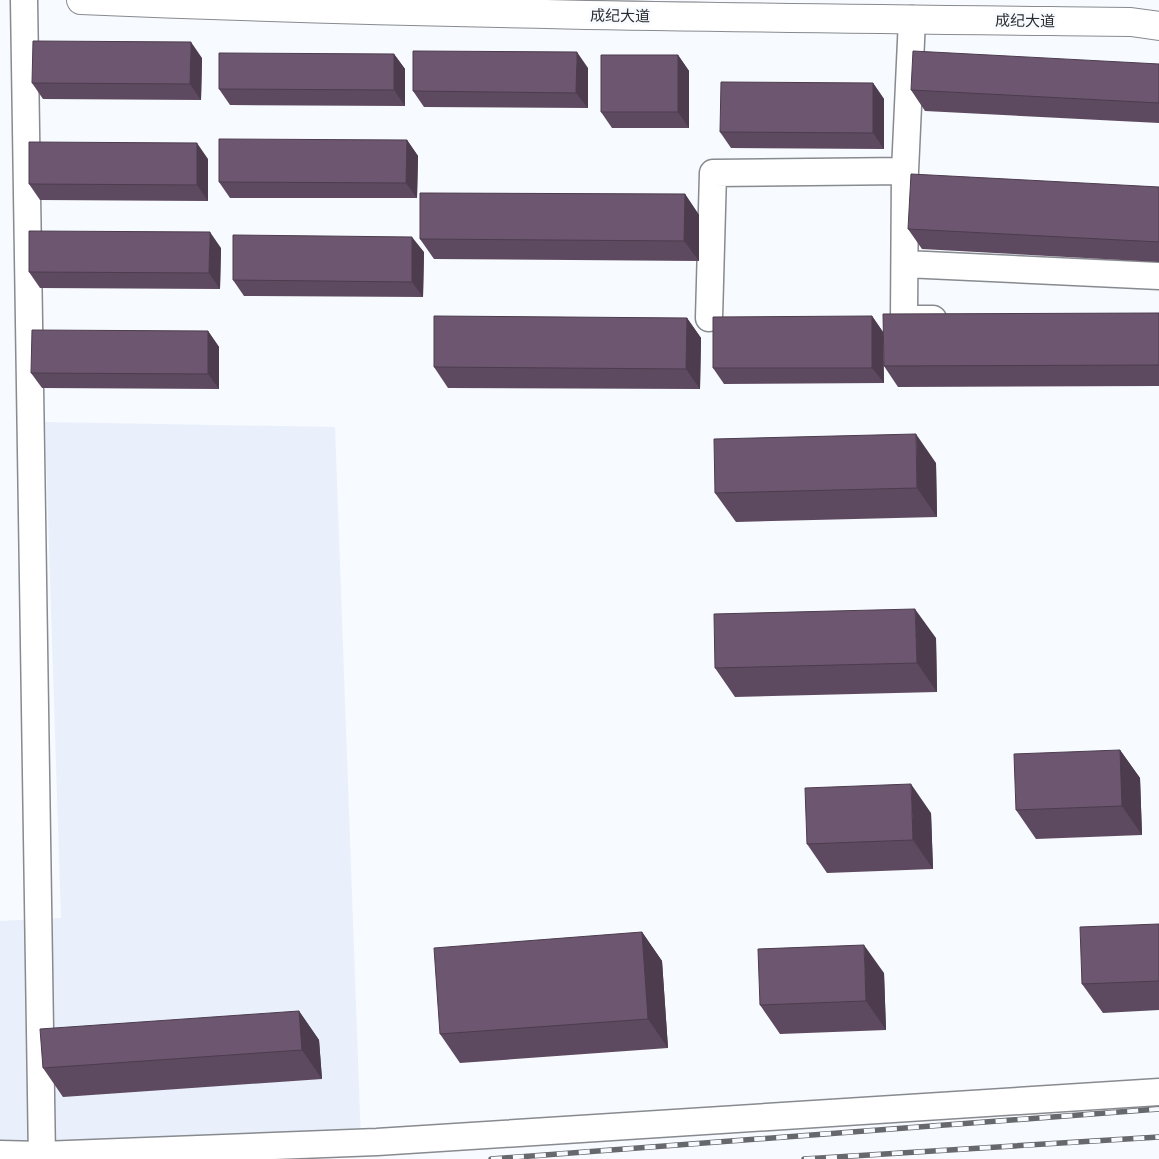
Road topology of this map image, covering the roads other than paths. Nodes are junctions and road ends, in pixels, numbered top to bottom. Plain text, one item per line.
1 (24, 0) edge
2 (81, 0) edge
3 (363, 6) edge
4 (539, 8) edge
5 (568, 8) edge
6 (912, 19) junction
7 (1159, 26) edge
8 (906, 171) junction
9 (904, 264) junction
10 (1159, 276) edge
11 (709, 318) dead end
12 (953, 320) edge
13 (1159, 1092) edge
14 (0, 1154) edge
15 (42, 1157) edge

1 - 15 street
2 - 3 main road, 成纪大道
3 - 4 main road, 成纪大道
4 - 5 main road, 成纪大道
5 - 6 main road, 成纪大道
6 - 7 main road, 成纪大道
6 - 8 street
8 - 9 street
8 - 11 street
9 - 10 street
9 - 12 street
13 - 15 street
14 - 15 street

